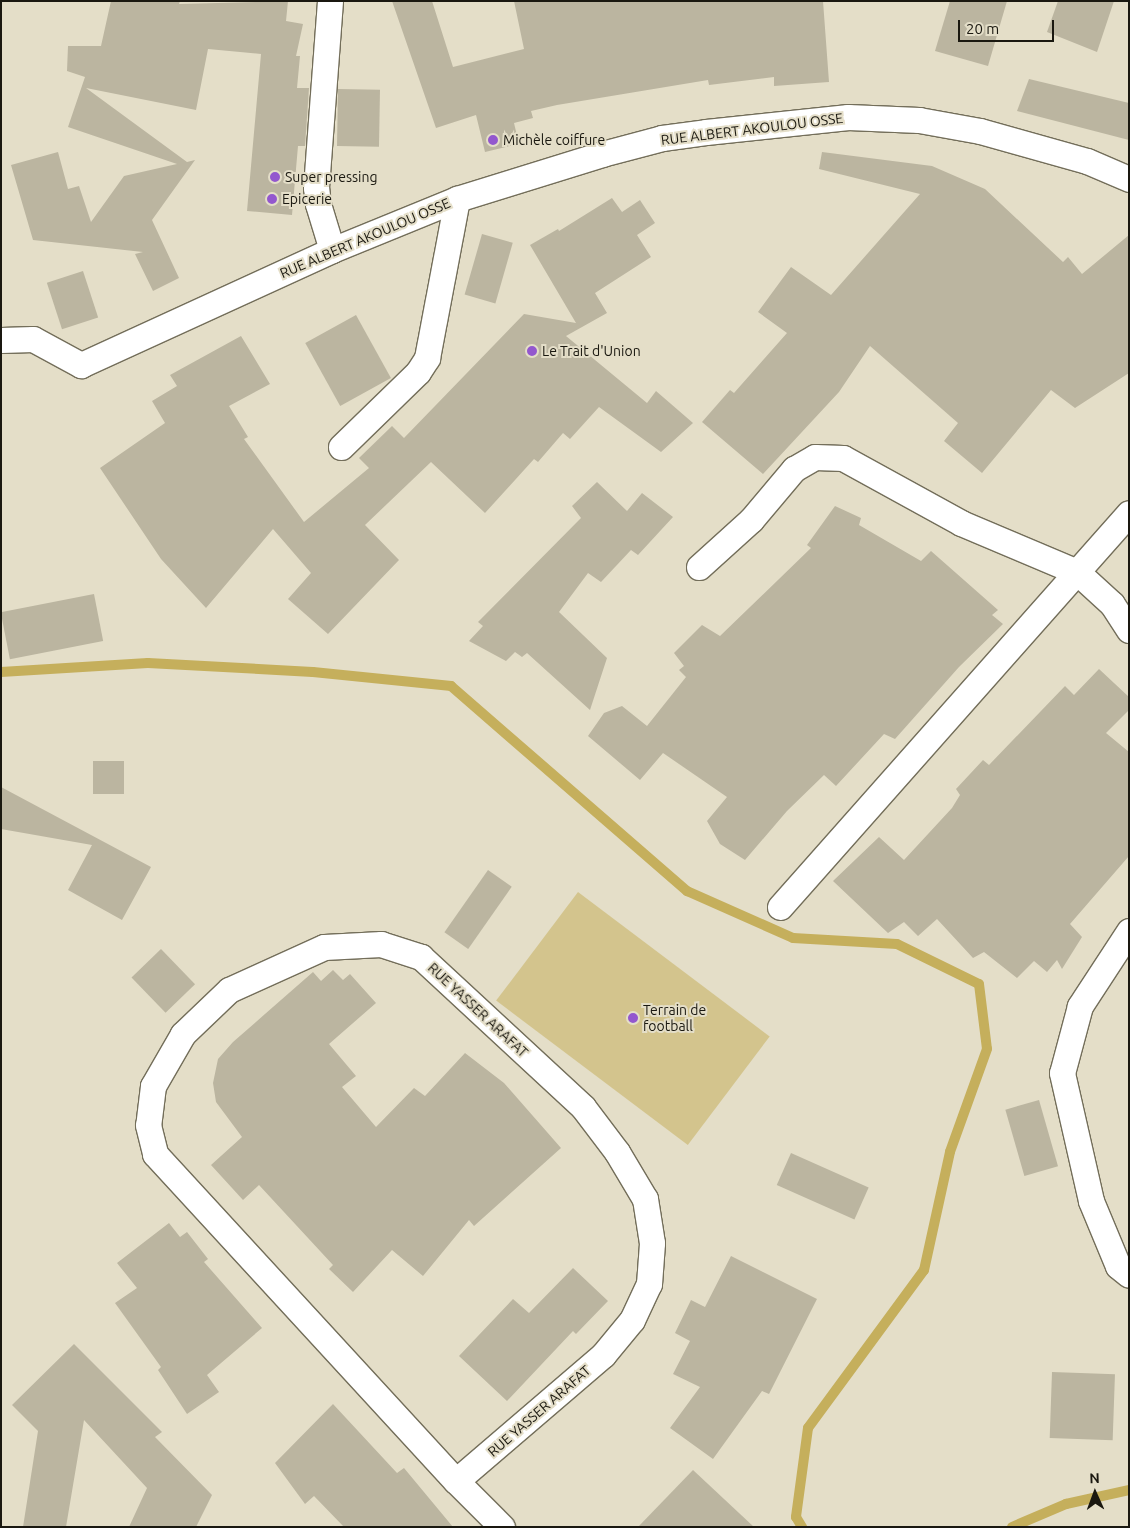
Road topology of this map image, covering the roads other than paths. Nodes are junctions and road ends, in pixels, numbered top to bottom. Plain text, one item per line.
1 (330, 1) edge
2 (1129, 178) edge
3 (457, 199) junction
4 (332, 250) junction
5 (1, 340) edge
6 (341, 447) dead end
7 (1129, 512) edge
8 (699, 567) dead end
9 (1077, 572) junction
10 (1129, 630) edge
11 (780, 907) dead end
12 (1129, 931) edge
13 (1129, 1275) edge
14 (456, 1481) junction
15 (502, 1527) edge

1 - 4 street
2 - 3 street, RUE ALBERT AKOULOU OSSE
3 - 4 street, RUE ALBERT AKOULOU OSSE
3 - 6 street
4 - 5 street, RUE ALBERT AKOULOU OSSE
7 - 9 street
8 - 9 street
9 - 10 street
9 - 11 street
12 - 13 street
14 - 14 street, RUE YASSER ARAFAT
14 - 15 street, RUE YASSER ARAFAT

